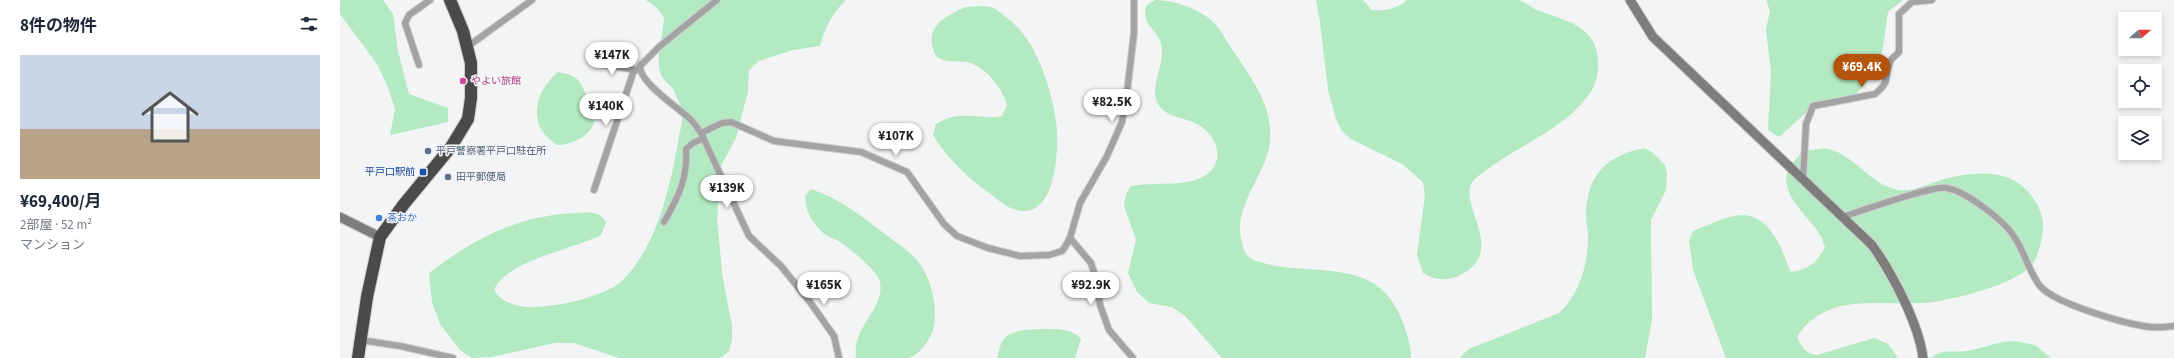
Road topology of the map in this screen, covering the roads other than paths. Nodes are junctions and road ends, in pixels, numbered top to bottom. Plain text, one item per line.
1 (430, 0) edge
2 (450, 0) edge
3 (532, 0) edge
4 (717, 0) edge
5 (1134, 0) edge
6 (1630, 0) edge
7 (1932, 0) edge
8 (467, 47) junction
9 (593, 63) dead end
10 (420, 65) dead end
11 (637, 70) junction
12 (703, 135) junction
13 (1802, 179) junction
14 (594, 190) dead end
15 (340, 217) edge
16 (1842, 218) junction
17 (664, 222) dead end
18 (380, 237) junction
19 (1070, 238) junction
20 (2174, 326) edge
21 (360, 340) junction
22 (358, 358) edge
23 (453, 358) edge
24 (839, 358) edge
25 (1133, 358) edge
26 (1923, 358) edge

1 - 10 street
2 - 8 highway
3 - 8 street
4 - 11 street
5 - 19 street
6 - 13 street
7 - 13 street
8 - 18 highway
9 - 11 street
11 - 12 street
11 - 14 street
12 - 17 street
12 - 19 street
12 - 24 street
13 - 16 street
15 - 18 street
16 - 20 street
16 - 26 street
18 - 21 highway
19 - 25 street
21 - 22 highway
21 - 23 street

